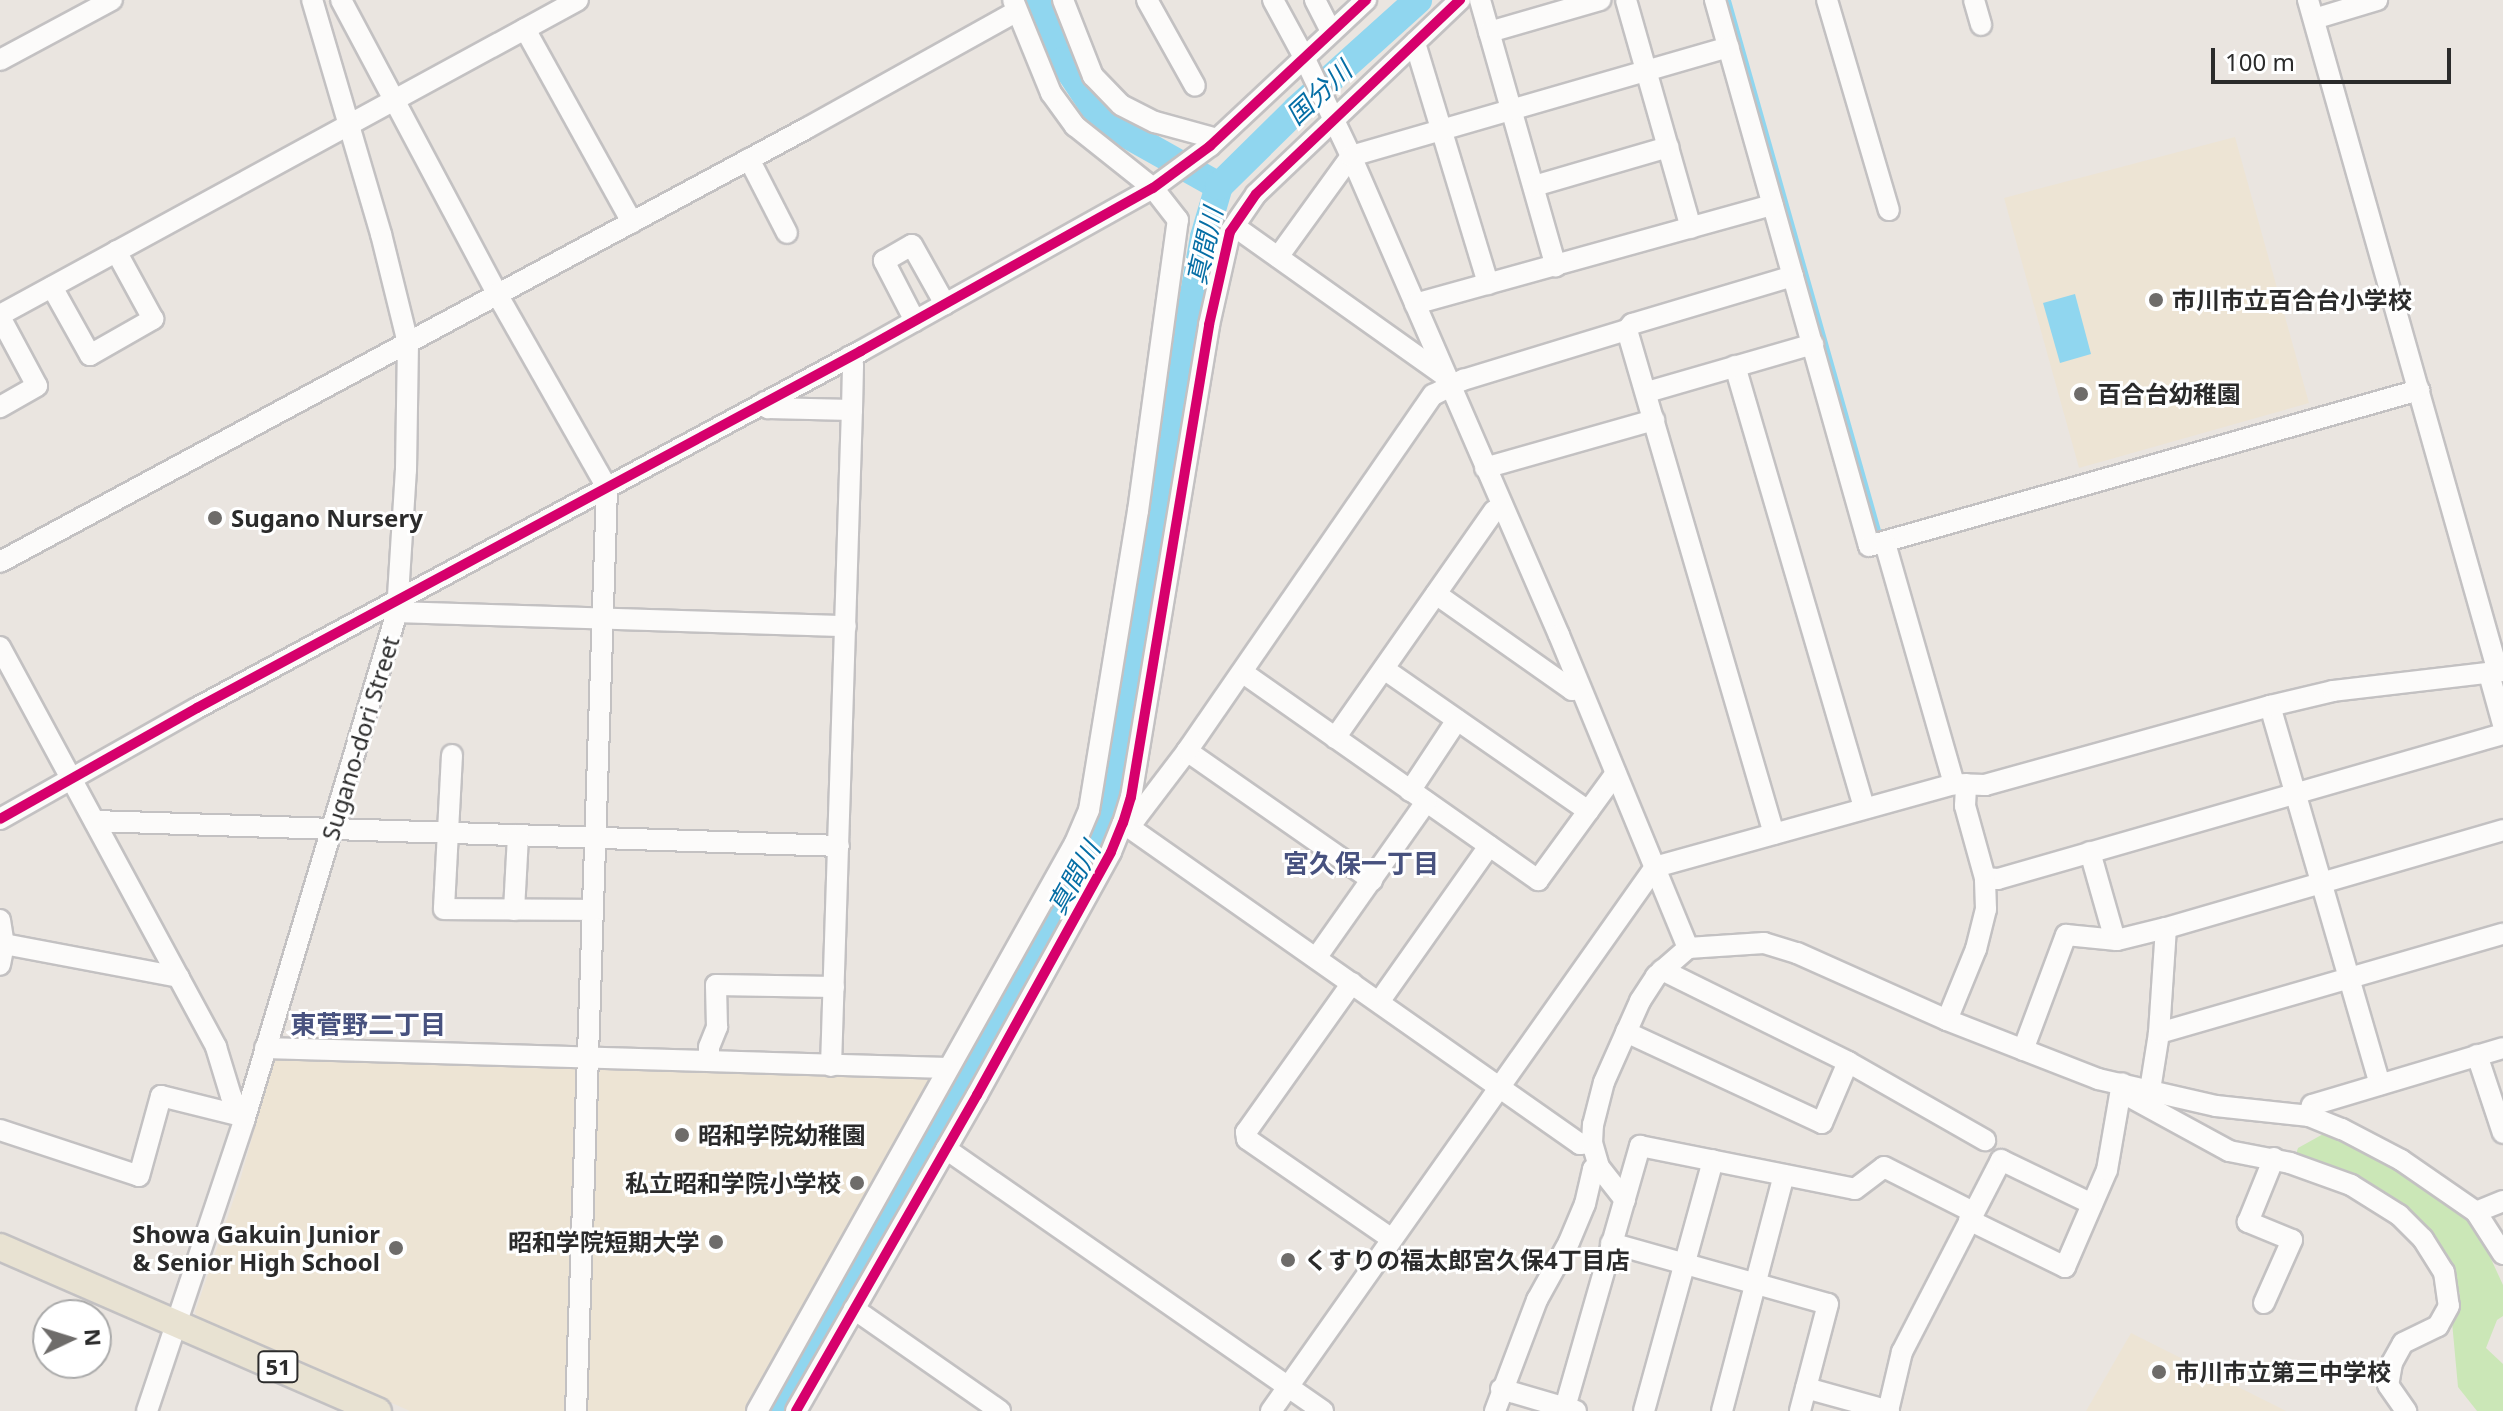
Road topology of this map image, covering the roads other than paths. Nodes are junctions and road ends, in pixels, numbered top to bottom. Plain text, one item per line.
1 (112, 0) edge
2 (312, 0) edge
3 (341, 0) edge
4 (578, 0) edge
5 (1147, 0) edge
6 (1273, 0) edge
7 (1315, 0) edge
8 (1366, 0) edge
9 (1460, 0) edge
10 (1480, 0) edge
11 (1600, 0) edge
12 (1626, 0) edge
13 (1715, 0) edge
14 (1827, 0) edge
15 (1974, 0) edge
16 (2377, 0) edge
17 (1064, 1) edge
18 (1015, 5) edge
19 (2311, 10) edge
20 (1981, 25) dead end
21 (525, 29) junction
22 (1331, 32) junction
23 (1489, 32) junction
24 (1415, 43) junction
25 (1729, 47) junction
26 (0, 60) edge
27 (1308, 64) junction
28 (1646, 71) junction
29 (1195, 86) dead end
30 (396, 99) junction
31 (1512, 110) junction
32 (1333, 117) junction
33 (348, 125) junction
34 (1442, 130) junction
35 (1213, 142) junction
36 (1668, 147) junction
37 (1351, 156) junction
38 (749, 159) junction
39 (1534, 186) junction
40 (1153, 188) junction
41 (1773, 205) junction
42 (1889, 210) dead end
43 (632, 222) junction
44 (1234, 226) junction
45 (1691, 228) junction
46 (787, 233) dead end
47 (116, 251) junction
48 (1278, 257) junction
49 (1556, 266) junction
50 (1793, 276) junction
51 (1488, 284) junction
52 (52, 287) junction
53 (497, 294) junction
54 (945, 304) junction
55 (1415, 304) junction
56 (0, 316) edge
57 (915, 321) junction
58 (1627, 330) junction
59 (408, 343) junction
60 (1813, 344) junction
61 (849, 357) junction
62 (1735, 366) junction
63 (1446, 380) junction
64 (2419, 390) junction
65 (1647, 392) junction
66 (765, 402) junction
67 (0, 407) edge
68 (852, 410) junction
69 (1654, 420) junction
70 (1485, 468) junction
71 (607, 488) junction
72 (1502, 507) junction
73 (1885, 543) junction
74 (0, 562) edge
75 (1436, 594) junction
76 (398, 607) junction
77 (603, 619) junction
78 (846, 626) junction
79 (0, 647) edge
80 (1384, 669) junction
81 (1242, 672) junction
82 (2497, 672) edge
83 (1579, 689) junction
84 (2270, 706) junction
85 (1457, 720) junction
86 (2503, 724) edge
87 (2503, 734) edge
88 (1335, 738) junction
89 (1187, 751) junction
90 (452, 755) dead end
91 (1616, 773) junction
92 (71, 776) junction
93 (1960, 784) junction
94 (2295, 792) junction
95 (1418, 796) junction
96 (1864, 808) junction
97 (1588, 811) junction
98 (0, 819) edge
99 (95, 821) junction
100 (1123, 823) junction
101 (332, 829) junction
102 (2503, 830) edge
103 (447, 833) junction
104 (1774, 834) junction
105 (518, 835) junction
106 (596, 838) junction
107 (839, 846) junction
108 (1489, 846) junction
109 (2090, 852) junction
110 (1655, 867) junction
111 (1985, 878) junction
112 (1372, 880) junction
113 (2322, 884) junction
114 (514, 910) junction
115 (593, 910) junction
116 (0, 920) edge
117 (2166, 928) junction
118 (2503, 934) edge
119 (2115, 940) junction
120 (4, 944) junction
121 (1688, 948) junction
122 (1316, 958) junction
123 (0, 965) edge
124 (1662, 970) junction
125 (179, 977) junction
126 (2350, 978) junction
127 (1352, 983) junction
128 (834, 987) junction
129 (1379, 1002) junction
130 (1947, 1020) junction
131 (1626, 1032) junction
132 (2159, 1033) junction
133 (265, 1048) junction
134 (2503, 1048) edge
135 (2023, 1050) junction
136 (2477, 1055) junction
137 (587, 1057) junction
138 (709, 1061) junction
139 (1848, 1062) junction
140 (831, 1066) junction
141 (948, 1068) junction
142 (2380, 1084) junction
143 (1497, 1087) junction
144 (2122, 1087) junction
145 (2150, 1090) junction
146 (2309, 1116) junction
147 (243, 1119) junction
148 (0, 1130) edge
149 (2503, 1133) edge
150 (1985, 1140) dead end
151 (1592, 1143) junction
152 (946, 1149) junction
153 (2274, 1158) junction
154 (1713, 1160) junction
155 (1599, 1167) junction
156 (1784, 1175) junction
157 (1625, 1200) junction
158 (2503, 1201) edge
159 (2092, 1204) junction
160 (2476, 1212) junction
161 (1971, 1216) junction
162 (1392, 1239) junction
163 (1611, 1243) junction
164 (0, 1247) edge
165 (2503, 1254) edge
166 (1684, 1264) junction
167 (1756, 1284) junction
168 (2264, 1303) dead end
169 (854, 1309) junction
170 (178, 1323) junction
171 (1288, 1387) junction
172 (1806, 1388) junction
173 (1501, 1389) junction
174 (1568, 1410) edge
175 (147, 1411) edge
176 (378, 1411) edge
177 (576, 1411) edge
178 (757, 1411) edge
179 (796, 1411) edge
180 (1000, 1411) edge
181 (1271, 1411) edge
182 (1323, 1411) edge
183 (1495, 1411) edge
184 (1644, 1411) edge
185 (1722, 1411) edge
186 (1800, 1411) edge
187 (1888, 1411) edge
188 (2406, 1411) edge

1 - 26 street
2 - 33 street, Sugano-dori Street
3 - 30 street
4 - 21 street
5 - 29 street
6 - 27 street
7 - 22 street
8 - 22 street
9 - 24 street
10 - 23 street
11 - 23 street
12 - 28 street
13 - 25 street
14 - 42 street
15 - 20 street
16 - 19 street
17 - 35 street
18 - 38 street
18 - 40 street
19 - 64 street
21 - 30 street
21 - 43 street
22 - 27 street
23 - 31 street
24 - 32 street
24 - 34 street
25 - 28 street
25 - 41 street
27 - 32 street
27 - 35 street
28 - 31 street
28 - 36 street
30 - 33 street
30 - 53 street
31 - 34 street
31 - 39 street
32 - 37 street
32 - 44 street
33 - 47 street
33 - 59 street, Sugano-dori Street
34 - 37 street
34 - 51 street
35 - 40 street
36 - 39 street
36 - 45 street
37 - 48 street
37 - 55 street
38 - 43 street
38 - 46 street
39 - 49 street
40 - 54 street
40 - 141 street
41 - 45 street
41 - 50 street
43 - 53 street
44 - 48 street
44 - 100 street
45 - 49 street
47 - 52 street
47 - 52 street
48 - 63 street
49 - 51 street
50 - 58 street
50 - 60 street
51 - 55 street
52 - 56 street
53 - 59 street
53 - 71 street
54 - 57 street
54 - 57 street
55 - 63 street
56 - 67 street
57 - 61 street
58 - 63 street
58 - 65 street
59 - 74 street
59 - 76 street, Sugano-dori Street
60 - 62 street
60 - 73 street
61 - 66 street
61 - 68 street
62 - 65 street
62 - 96 street
63 - 70 street
63 - 81 street
64 - 73 street
64 - 82 street
65 - 69 street
66 - 68 street
66 - 71 street
68 - 78 street
69 - 70 street
69 - 104 street
70 - 72 street
71 - 76 street
71 - 77 street
72 - 75 street
72 - 83 street
73 - 93 street
75 - 80 street
75 - 83 street
76 - 77 street
76 - 92 street
76 - 101 street, Sugano-dori Street
77 - 78 street
77 - 106 street
78 - 107 street
79 - 92 street
80 - 85 street
80 - 88 street
81 - 88 street
81 - 89 street
82 - 84 street
82 - 86 street
83 - 91 street
84 - 93 street
84 - 94 street
85 - 95 street
85 - 97 street
87 - 94 street
88 - 95 street
89 - 100 street
89 - 112 street
90 - 103 street
91 - 97 street
91 - 110 street
92 - 98 street
92 - 99 street
93 - 96 street
93 - 111 street
94 - 109 street
94 - 113 street
95 - 108 street
95 - 112 street
96 - 104 street
97 - 108 street
99 - 101 street
99 - 125 street
100 - 122 street
100 - 152 street
101 - 103 street
101 - 133 street, Sugano-dori Street
102 - 113 street
103 - 105 street
103 - 114 street
104 - 110 street
105 - 106 street
105 - 114 street
106 - 107 street
106 - 115 street
107 - 128 street
108 - 129 street
109 - 111 street
109 - 119 street
110 - 121 street
110 - 143 street
111 - 130 street
112 - 122 street
113 - 117 street
113 - 126 street
114 - 115 street
115 - 137 street
116 - 120 street
117 - 119 street
117 - 132 street
118 - 126 street
119 - 135 street
120 - 123 street
120 - 125 street
121 - 124 street
121 - 130 street
122 - 127 street
124 - 131 street
124 - 139 street
125 - 147 street
126 - 132 street
126 - 142 street
127 - 129 street
127 - 162 street
128 - 138 street
128 - 140 street
129 - 143 street
130 - 135 street
131 - 139 street
131 - 151 street
132 - 145 street
133 - 137 street
133 - 147 street, Sugano-dori Street
134 - 136 street
135 - 144 street
136 - 142 street
136 - 149 street
137 - 138 street
137 - 177 street
138 - 140 street
139 - 150 street
140 - 141 street
141 - 178 street
142 - 146 street
143 - 151 street
143 - 162 street
144 - 145 street
144 - 153 street
144 - 159 street
145 - 146 street
146 - 160 street
147 - 148 street
147 - 170 street, Sugano-dori Street
151 - 155 street
152 - 169 street
152 - 171 street
153 - 168 street
153 - 188 street
154 - 156 street
154 - 157 street
154 - 166 street
155 - 157 street
155 - 173 street
156 - 161 street
156 - 167 street
157 - 163 street
158 - 160 street
159 - 161 street
159 - 161 street
160 - 165 street
161 - 187 street
162 - 171 street
163 - 166 street
163 - 174 street
164 - 170 main road, 51
166 - 167 street
166 - 184 street
167 - 172 street
167 - 185 street
169 - 179 street
169 - 180 street
170 - 175 street, Sugano-dori Street
170 - 176 main road, 51
171 - 181 street
171 - 182 street
172 - 186 street
172 - 187 street
173 - 174 street
173 - 183 street

